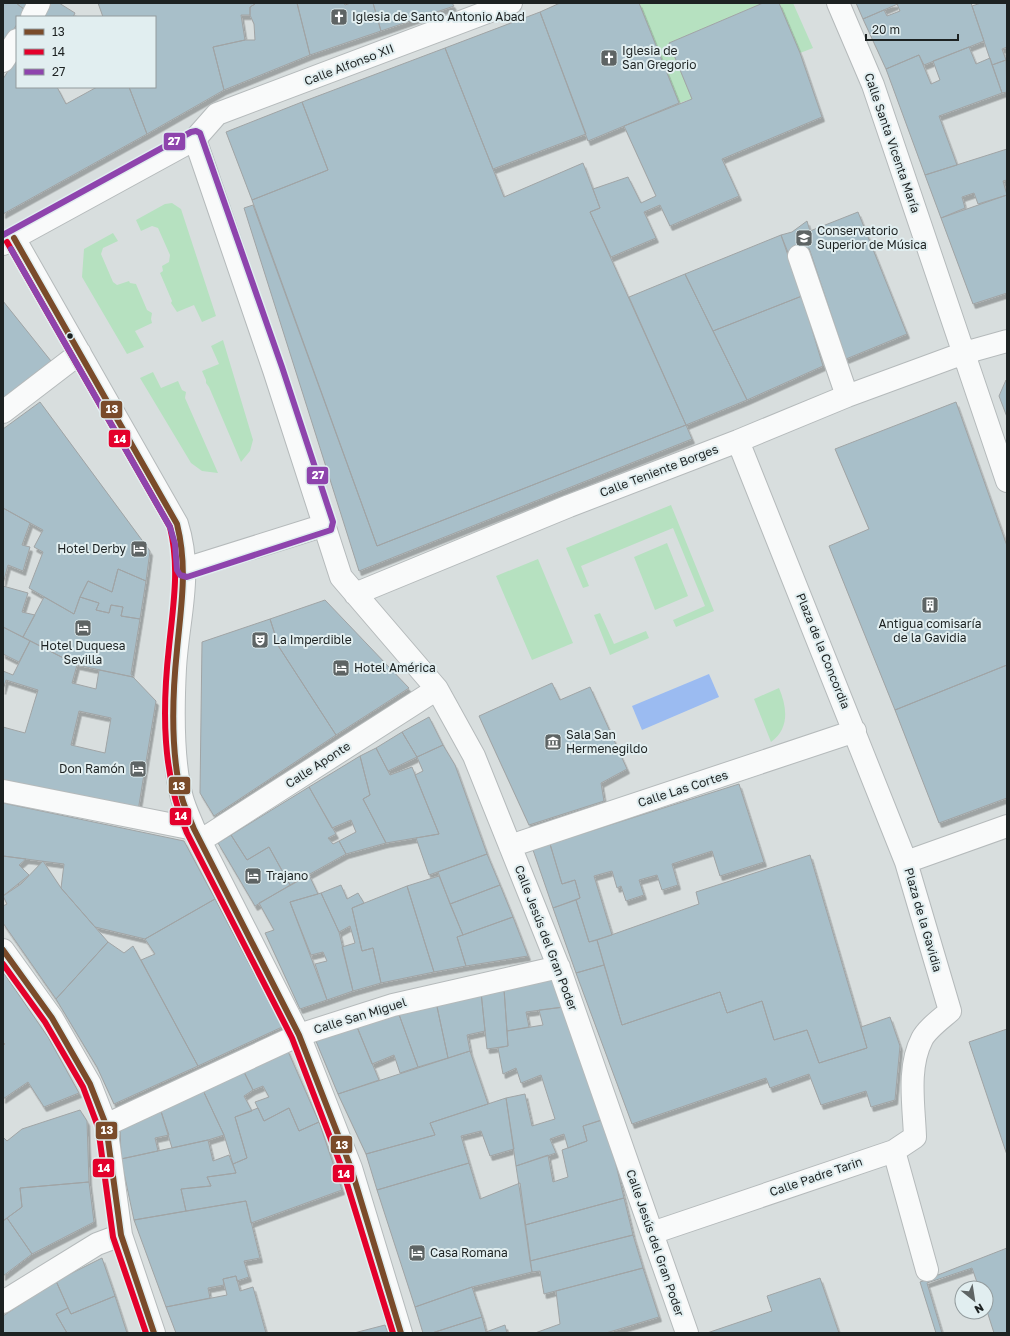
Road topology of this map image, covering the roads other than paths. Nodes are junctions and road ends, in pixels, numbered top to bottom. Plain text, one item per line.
1 (39, 3) edge
2 (511, 3) edge
3 (838, 3) edge
4 (488, 7) edge
5 (32, 16) edge
6 (16, 42) edge
7 (3, 61) edge
8 (195, 139) junction
9 (8, 241) edge
10 (799, 256) dead end
11 (1007, 341) edge
12 (80, 353) junction
13 (964, 354) junction
14 (847, 396) junction
15 (3, 412) edge
16 (738, 441) junction
17 (1007, 481) edge
18 (325, 525) junction
19 (185, 569) junction
20 (355, 594) junction
21 (437, 689) junction
22 (855, 731) junction
23 (3, 791) edge
24 (1007, 826) edge
25 (197, 835) junction
26 (510, 846) junction
27 (906, 862) junction
28 (3, 950) edge
29 (559, 967) junction
30 (299, 1035) junction
31 (913, 1071) joint
32 (106, 1125) junction
33 (894, 1151) junction
34 (652, 1233) junction
35 (121, 1235) junction
36 (927, 1270) dead end
37 (3, 1302) edge
38 (154, 1333) edge
39 (401, 1333) edge
40 (687, 1333) edge

1 - 5 street
2 - 4 street, Calle Alfonso XII
3 - 13 street, Calle Santa Vicenta María
4 - 8 street, Calle Alfonso XII
6 - 7 street
8 - 9 street, Calle Alfonso XII
8 - 18 street
9 - 12 street
10 - 14 street
11 - 13 street, Calle Teniente Borges
12 - 15 street
12 - 19 street
13 - 14 street, Calle Teniente Borges
13 - 17 street, Calle Santa Vicenta María
14 - 16 street, Calle Teniente Borges
16 - 20 street, Calle Teniente Borges
16 - 22 street, Plaza de la Concordia
18 - 19 street
18 - 20 street, Calle Jesús del Gran Poder
19 - 25 street
20 - 21 street, Calle Jesús del Gran Poder
21 - 25 street, Calle Aponte
21 - 26 street, Calle Jesús del Gran Poder
22 - 26 street, Calle Las Cortes
22 - 27 street, Plaza de la Concordia
23 - 25 street
24 - 27 street, Plaza de la Gavidia
25 - 30 street
26 - 29 street, Calle Jesús del Gran Poder
27 - 31 street, Plaza de la Gavidia
28 - 32 street
29 - 30 street, Calle San Miguel
29 - 34 street, Calle Jesús del Gran Poder
30 - 32 street, Calle San Miguel
30 - 39 street
31 - 33 street, Calle Padre Tarin
32 - 35 street
33 - 34 street, Calle Padre Tarin
33 - 36 street
34 - 40 street, Calle Jesús del Gran Poder
35 - 37 street
35 - 38 street

